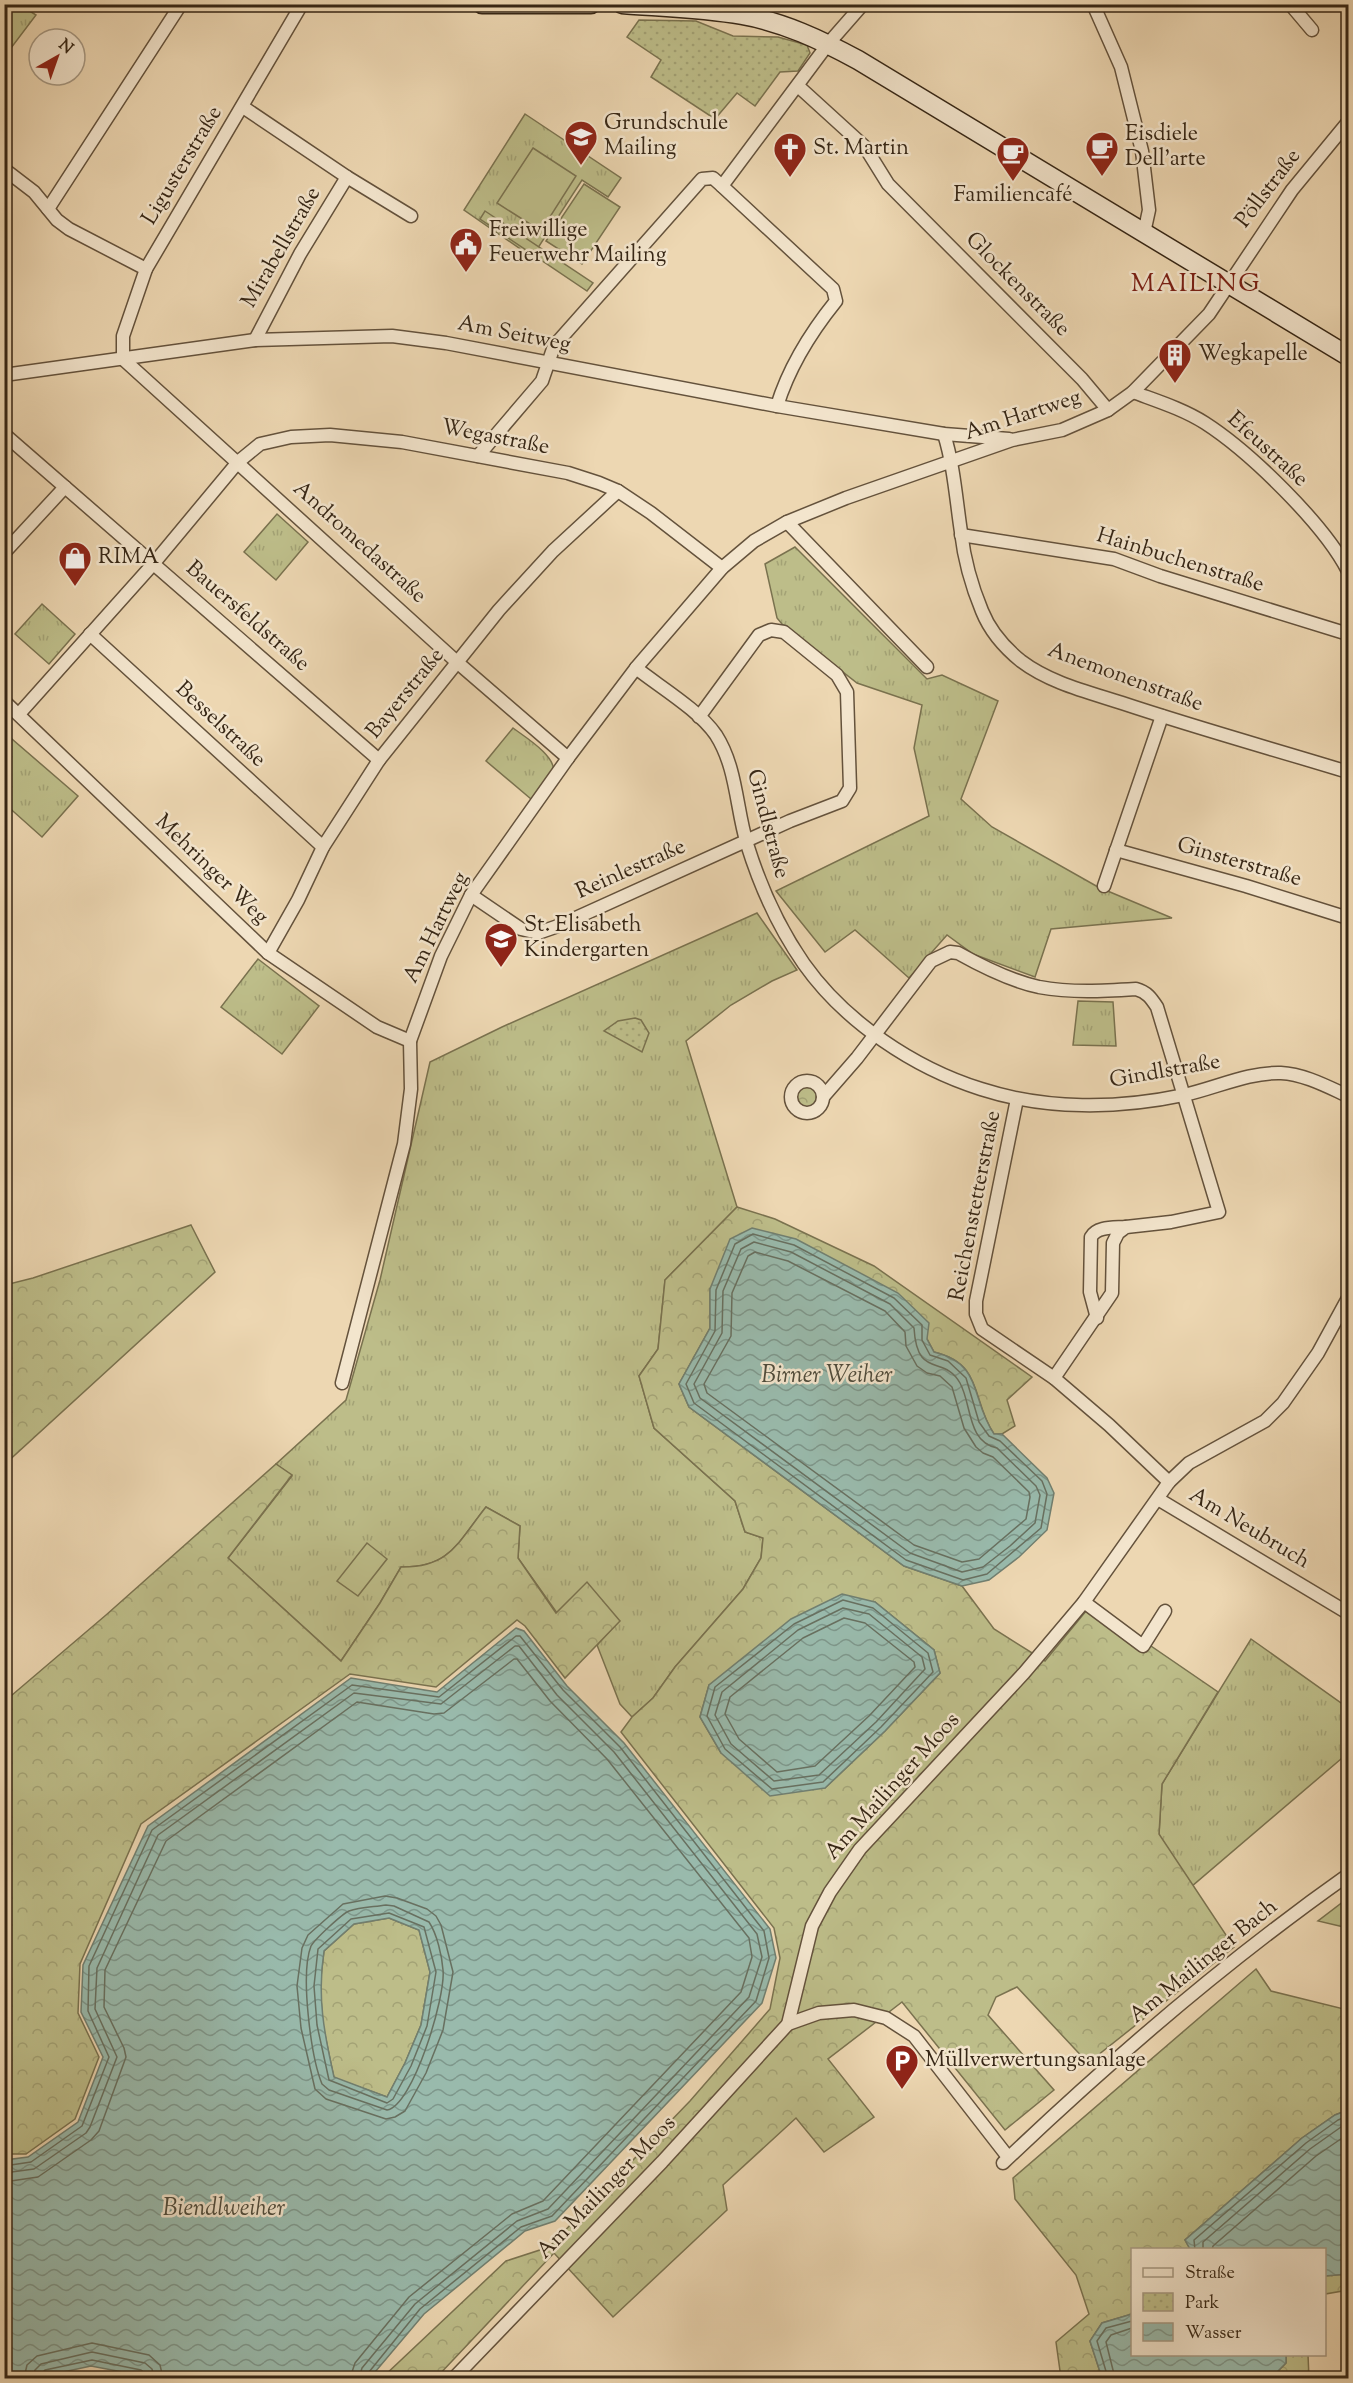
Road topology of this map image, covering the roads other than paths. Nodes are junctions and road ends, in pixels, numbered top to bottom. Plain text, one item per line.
1 (181, 4) edge
2 (302, 4) edge
3 (482, 4) edge
4 (591, 4) edge
5 (622, 4) edge
6 (862, 4) edge
7 (1094, 4) edge
8 (1290, 4) edge
9 (541, 5) edge
10 (1312, 30) dead end
11 (828, 44) junction
12 (798, 86) junction
13 (243, 107) junction
14 (1348, 122) edge
15 (4, 169) edge
16 (347, 177) junction
17 (722, 186) junction
18 (48, 209) junction
19 (411, 216) dead end
20 (1144, 233) junction
21 (146, 269) junction
22 (1228, 284) junction
23 (255, 340) junction
24 (1348, 356) edge
25 (123, 359) junction
26 (549, 363) junction
27 (4, 375) edge
28 (1133, 392) junction
29 (777, 406) junction
30 (1108, 410) junction
31 (4, 434) edge
32 (945, 434) junction
33 (1012, 440) junction
34 (478, 456) junction
35 (238, 462) junction
36 (953, 462) junction
37 (65, 487) junction
38 (618, 491) junction
39 (787, 522) junction
40 (961, 535) junction
41 (4, 553) edge
42 (153, 563) junction
43 (722, 568) junction
44 (1348, 571) edge
45 (90, 634) junction
46 (1348, 634) edge
47 (458, 663) junction
48 (927, 667) dead end
49 (636, 668) junction
50 (4, 701) edge
51 (19, 714) junction
52 (1162, 716) junction
53 (699, 717) junction
54 (568, 758) junction
55 (379, 760) junction
56 (1348, 772) edge
57 (746, 842) junction
58 (323, 847) junction
59 (1116, 850) junction
60 (1104, 886) dead end
61 (471, 895) junction
62 (1348, 918) edge
63 (268, 953) junction
64 (875, 1034) junction
65 (410, 1041) junction
66 (1184, 1095) junction
67 (1348, 1096) edge
68 (823, 1097) dead end
69 (1017, 1099) junction
70 (1126, 1227) junction
71 (1348, 1298) edge
72 (1097, 1318) junction
73 (1054, 1378) junction
74 (342, 1383) dead end
75 (1169, 1482) junction
76 (1158, 1499) junction
77 (1084, 1602) junction
78 (1165, 1611) dead end
79 (1348, 1613) edge
80 (1348, 1875) edge
81 (788, 2024) junction
82 (454, 2379) edge

1 - 18 street
2 - 13 street, Ligusterstraße
3 - 9 street
4 - 9 street
5 - 11 street
6 - 11 street
7 - 20 street
8 - 10 street
11 - 12 street
11 - 20 street
12 - 17 street
12 - 30 street, Glockenstraße
13 - 16 street, Mirabellstraße
13 - 21 street, Ligusterstraße
14 - 22 street, Pöllstraße
15 - 18 street
16 - 19 street, Mirabellstraße
16 - 23 street, Mirabellstraße
17 - 26 street
17 - 29 street
18 - 21 street
20 - 22 street
21 - 25 street, Ligusterstraße
22 - 24 street
22 - 28 street, Am Hartweg
23 - 25 street, Am Seitweg
23 - 26 street, Am Seitweg
25 - 27 street, Am Seitweg
25 - 35 street, Andromedastraße
26 - 29 street, Am Seitweg
26 - 34 street
28 - 30 street, Am Hartweg
28 - 44 street, Efeustraße
29 - 32 street, Am Seitweg
30 - 33 street, Am Hartweg
31 - 37 street, Bauersfeldstraße
32 - 33 street, Am Seitweg
32 - 36 street, Anemonenstraße
33 - 36 street, Am Hartweg
34 - 35 street, Wegastraße
34 - 38 street, Wegastraße
35 - 42 street, Wegastraße
35 - 47 street, Andromedastraße
36 - 39 street, Am Hartweg
36 - 40 street, Anemonenstraße
37 - 41 street
37 - 42 street, Bauersfeldstraße
38 - 43 street, Wegastraße
38 - 47 street, Bayerstraße
39 - 43 street, Am Hartweg
39 - 48 street
40 - 46 street, Hainbuchenstraße
40 - 52 street, Anemonenstraße
42 - 45 street, Wegastraße
42 - 55 street, Bauersfeldstraße
43 - 49 street, Am Hartweg
45 - 51 street, Wegastraße
45 - 58 street, Besselstraße
47 - 54 street, Andromedastraße
47 - 55 street, Bayerstraße
49 - 53 street, Gindlstraße
49 - 54 street, Am Hartweg
50 - 51 street, Mehringer Weg
51 - 63 street, Mehringer Weg
52 - 56 street, Anemonenstraße
52 - 59 street
53 - 57 street, Gindlstraße
53 - 57 street, Reinlestraße
54 - 61 street, Am Hartweg
55 - 58 street, Bayerstraße
57 - 61 street, Reinlestraße
57 - 64 street, Gindlstraße
58 - 63 street, Bayerstraße
59 - 60 street
59 - 62 street, Ginsterstraße
61 - 65 street, Am Hartweg
63 - 65 street, Mehringer Weg
64 - 66 street
64 - 68 street
64 - 69 street, Gindlstraße
65 - 74 street, Am Hartweg
66 - 67 street, Gindlstraße
66 - 69 street, Gindlstraße
66 - 70 street
69 - 73 street, Reichenstetterstraße
70 - 72 street
70 - 72 street
71 - 75 street, Am Mailinger Moos
72 - 73 street
73 - 75 street, Reichenstetterstraße
75 - 76 street, Am Mailinger Moos
76 - 77 street, Am Mailinger Moos
76 - 79 street, Am Neubruch
77 - 78 street
77 - 81 street, Am Mailinger Moos
80 - 81 street, Am Mailinger Bach
81 - 82 street, Am Mailinger Moos

